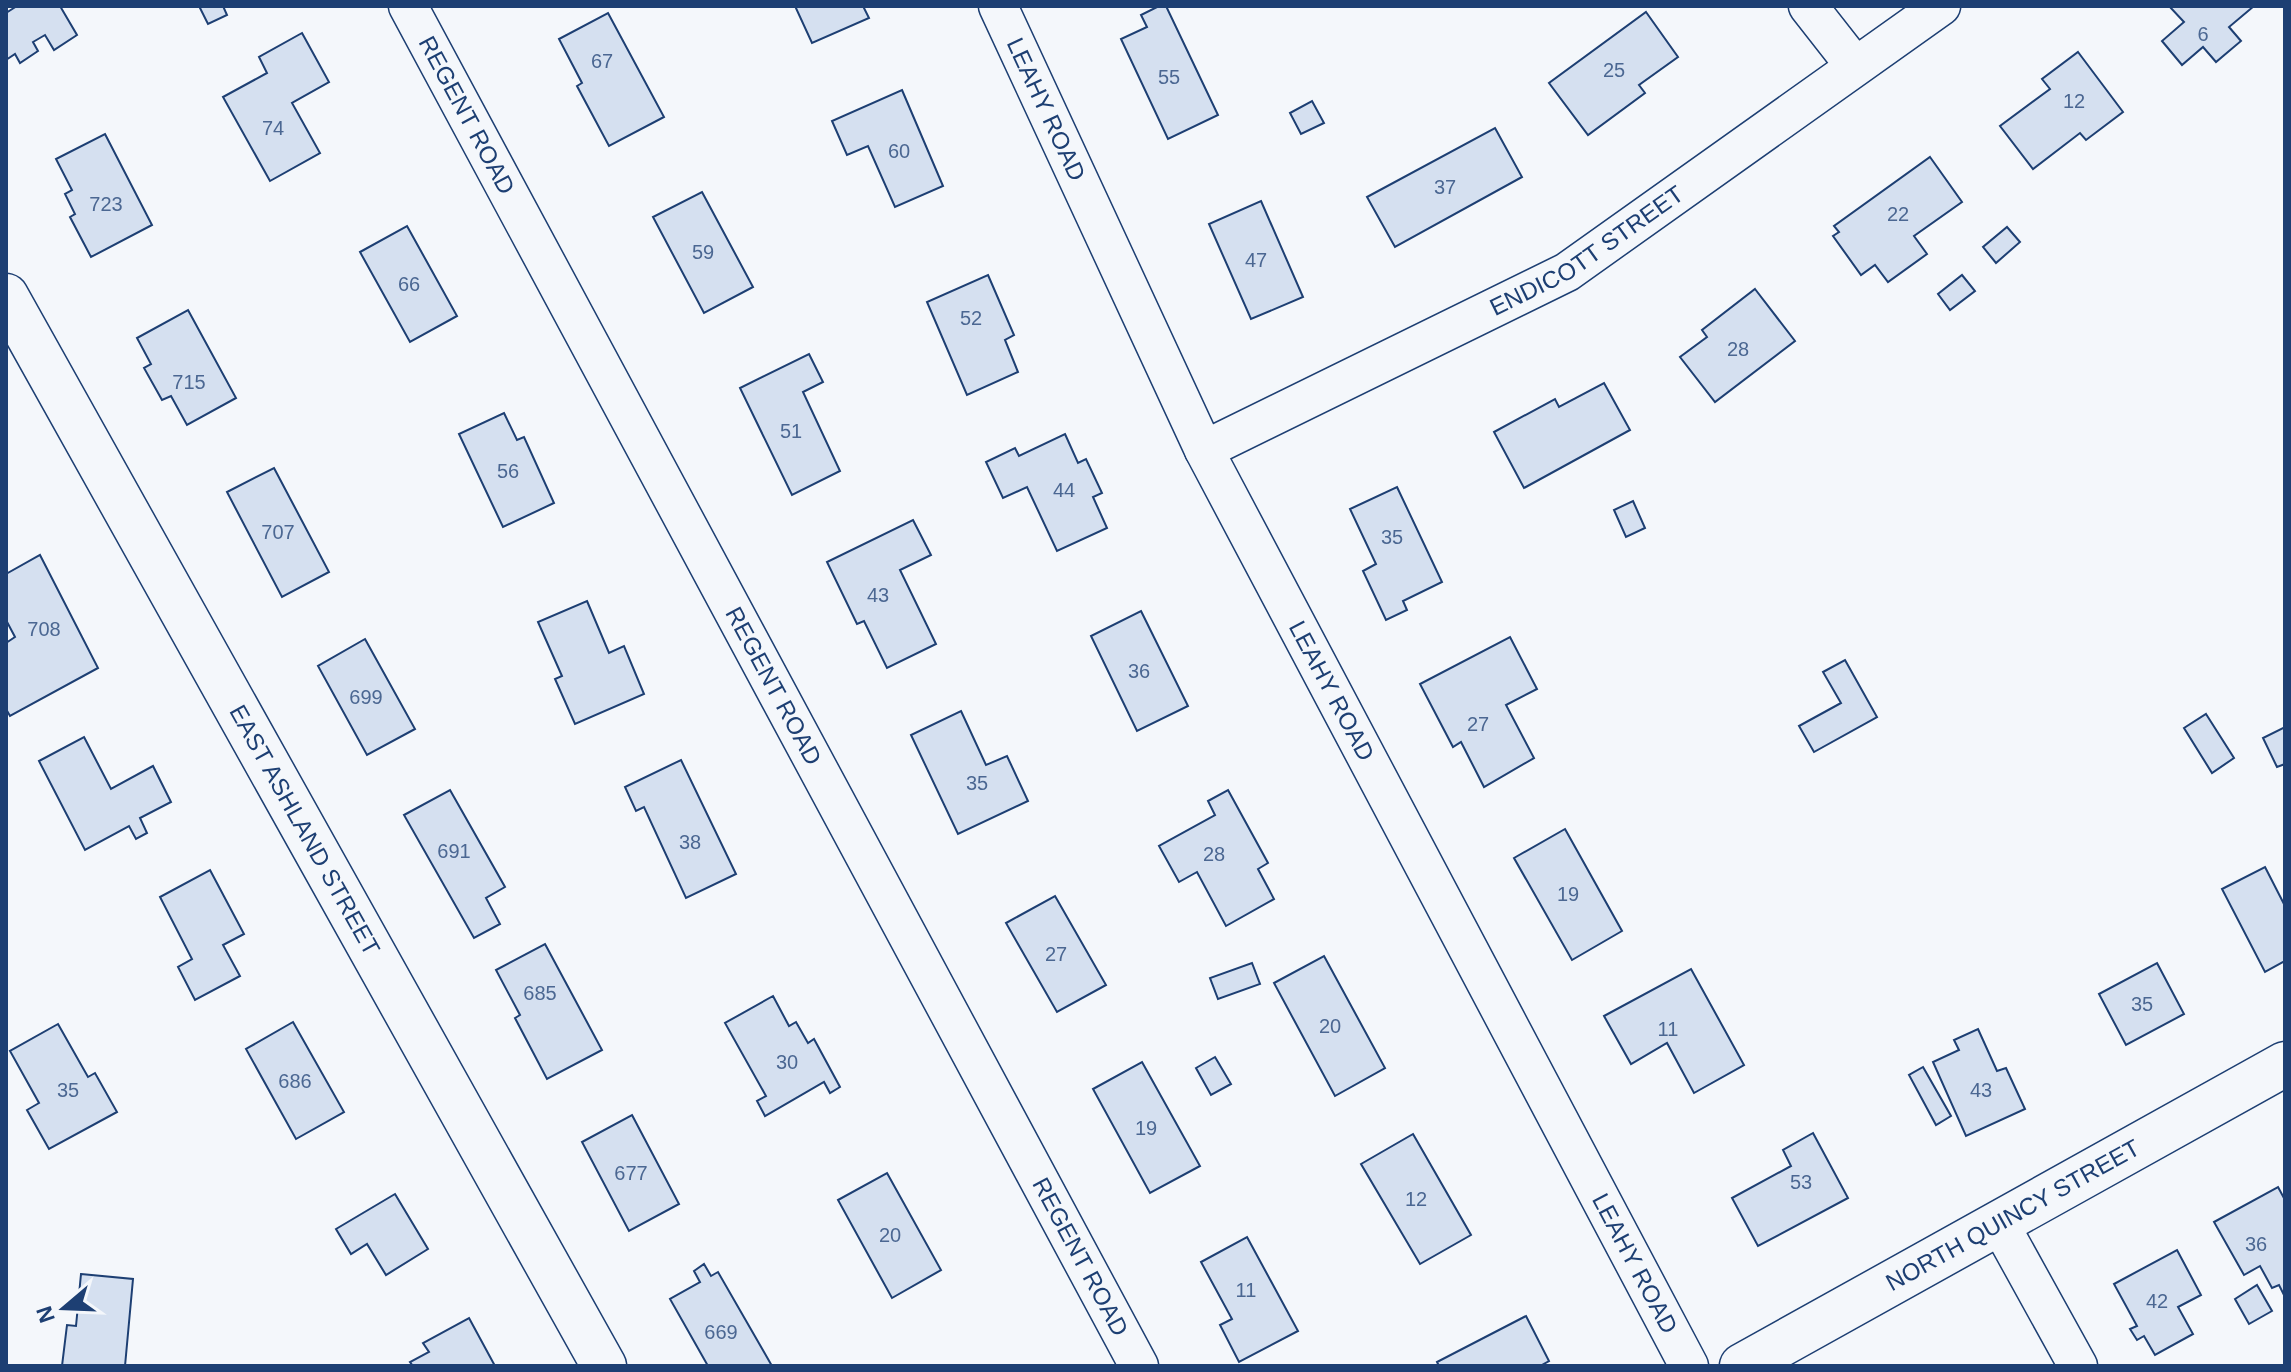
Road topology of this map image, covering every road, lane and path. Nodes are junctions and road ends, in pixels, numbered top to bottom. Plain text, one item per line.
1 (408, 6) edge
2 (998, 6) edge
3 (1808, 6) edge
4 (1941, 6) edge
5 (1855, 66) junction
6 (6, 296) edge
7 (1204, 450) junction
8 (2285, 1064) edge
9 (1999, 1223) junction
10 (604, 1366) edge
11 (1139, 1366) edge
12 (1689, 1366) edge
13 (1742, 1366) edge
14 (2078, 1366) edge

1 - 11 street, REGENT ROAD
2 - 7 street, LEAHY ROAD
3 - 5 street
4 - 5 street, ENDICOTT STREET
5 - 7 street, ENDICOTT STREET
6 - 10 main road, EAST ASHLAND STREET
7 - 12 street, LEAHY ROAD
8 - 9 main road, NORTH QUINCY STREET
9 - 13 main road, NORTH QUINCY STREET
9 - 14 street

